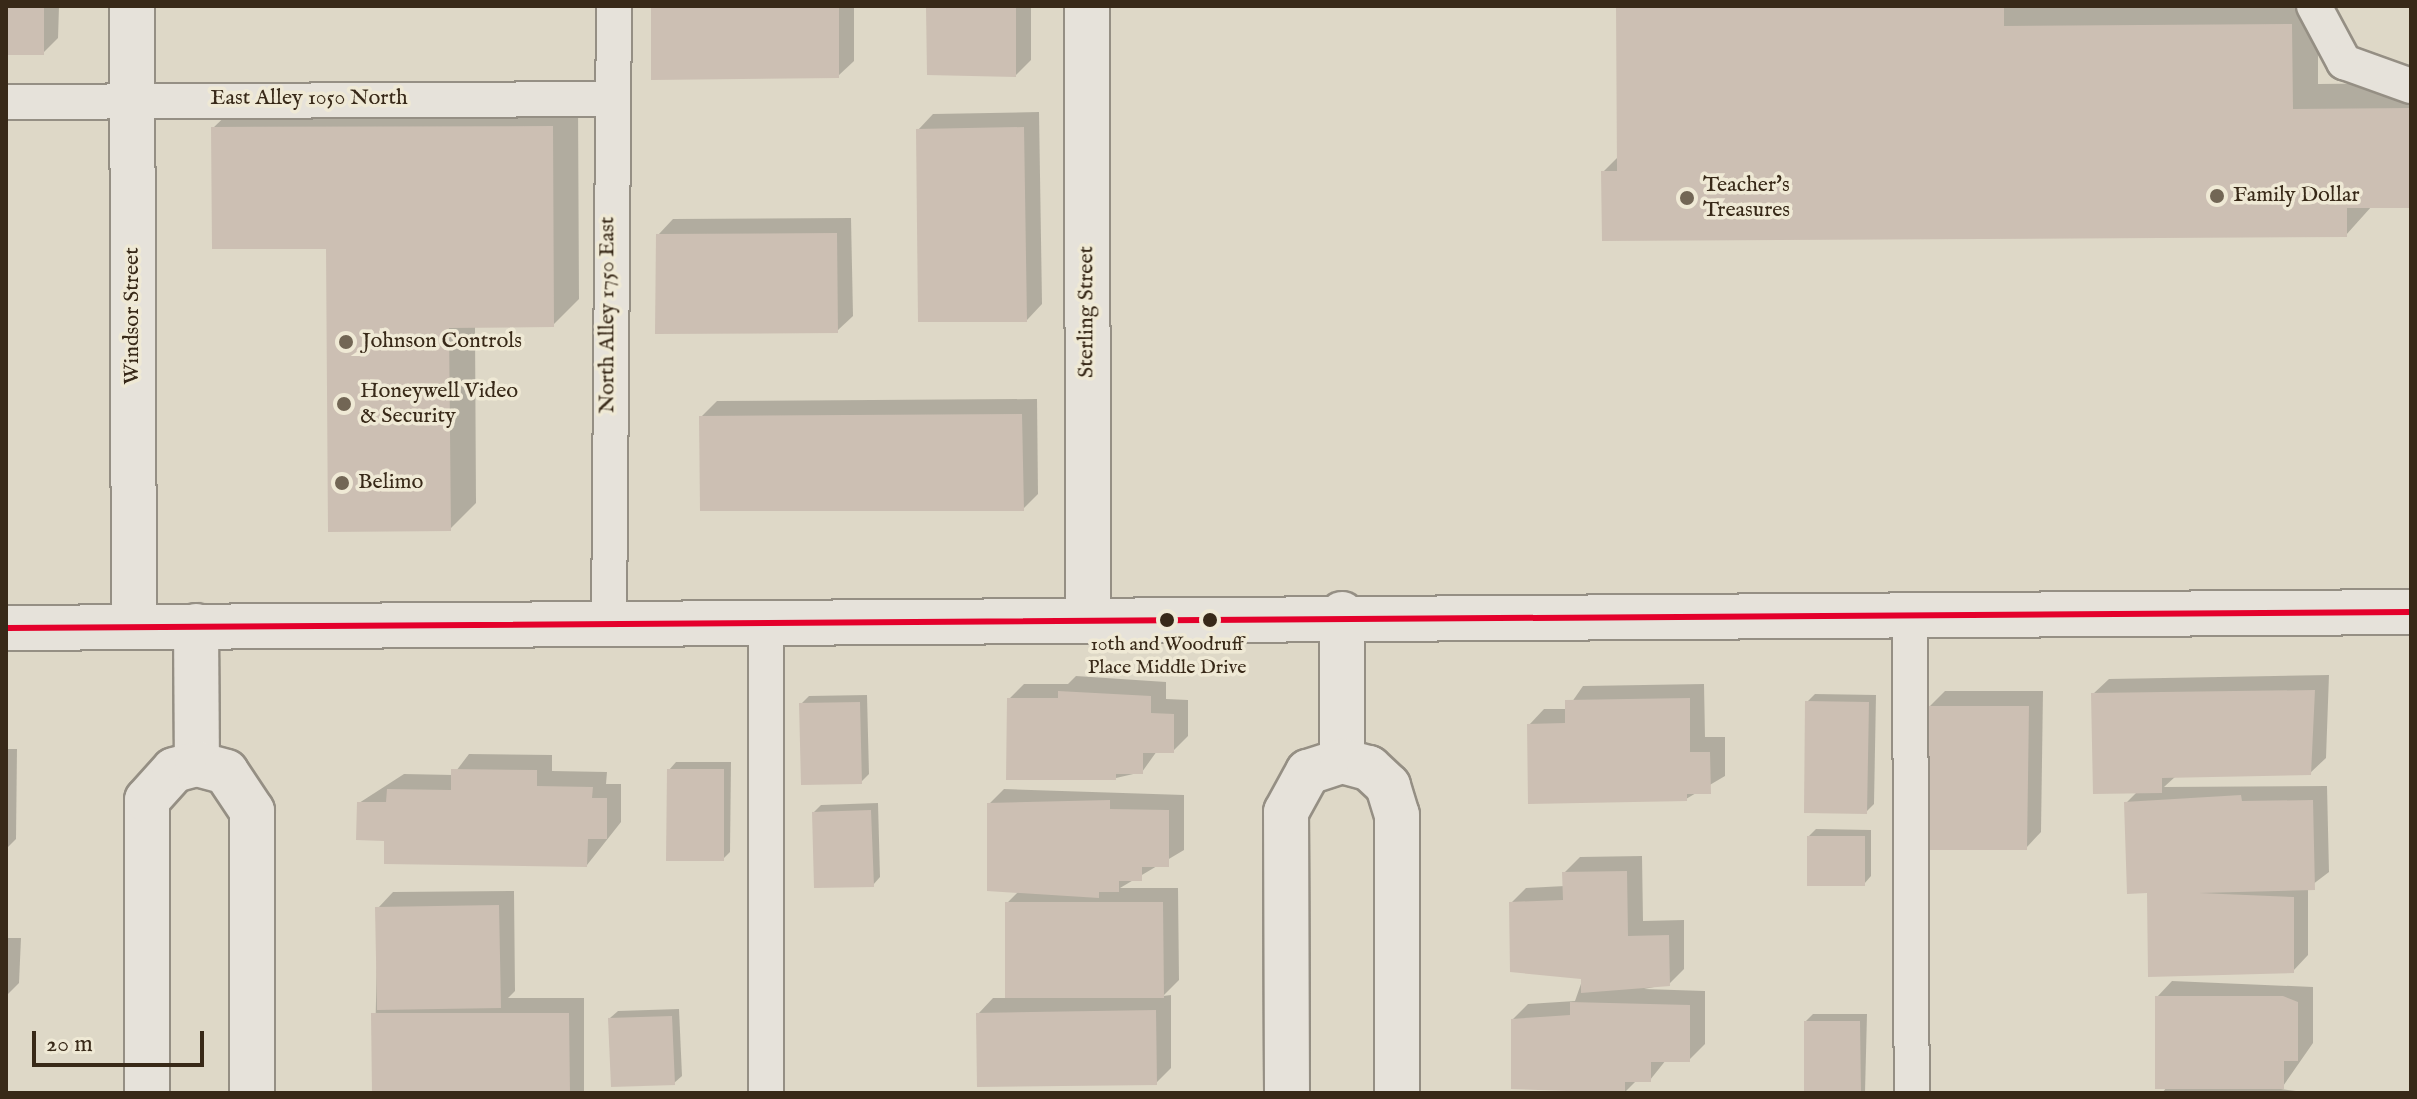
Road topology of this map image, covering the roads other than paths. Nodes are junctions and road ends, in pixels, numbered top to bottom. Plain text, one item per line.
1 (132, 6) edge
2 (614, 6) edge
3 (1087, 6) edge
4 (2314, 6) edge
5 (2411, 86) edge
6 (133, 99) junction
7 (612, 99) junction
8 (6, 102) edge
9 (2411, 612) edge
10 (1910, 613) junction
11 (1342, 614) junction
12 (1088, 617) junction
13 (766, 621) junction
14 (609, 624) junction
15 (196, 626) junction
16 (134, 627) junction
17 (6, 628) edge
18 (1342, 761) junction
19 (197, 764) junction
20 (147, 1093) edge
21 (252, 1093) edge
22 (766, 1093) edge
23 (1287, 1093) edge
24 (1397, 1093) edge
25 (1912, 1093) edge

1 - 6 street, Windsor Street
2 - 7 lane, North Alley 1750 East
3 - 12 street, Sterling Street
4 - 5 lane
6 - 7 lane, East Alley 1050 North
6 - 8 lane, East Alley 1050 North
6 - 16 street, Windsor Street
7 - 14 lane, North Alley 1750 East
9 - 10 street
10 - 11 street
10 - 25 lane
11 - 12 street
11 - 18 street
12 - 13 street
13 - 14 street
13 - 22 lane
14 - 15 street
15 - 16 street
15 - 19 street
16 - 17 street
18 - 23 street
18 - 24 street
19 - 20 street
19 - 21 street

